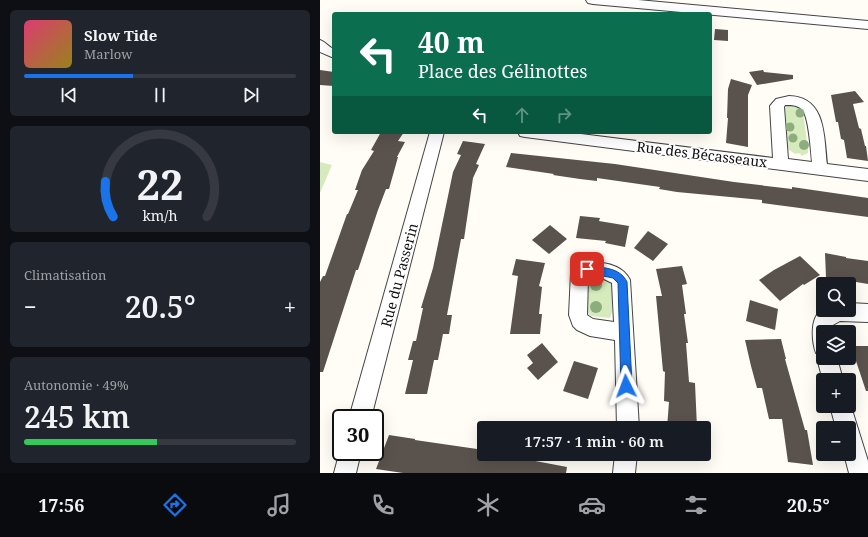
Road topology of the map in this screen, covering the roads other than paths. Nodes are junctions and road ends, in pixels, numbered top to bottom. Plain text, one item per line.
1 (593, 0) edge
2 (868, 25) edge
3 (320, 44) edge
4 (332, 53) edge
5 (436, 134) edge
6 (556, 134) edge
7 (587, 136) edge
8 (623, 138) edge
9 (782, 164) junction
10 (820, 169) junction
11 (868, 175) edge
12 (868, 312) edge
13 (824, 325) edge
14 (624, 332) dead end
15 (362, 409) edge
16 (628, 421) edge
17 (856, 458) edge
18 (348, 461) edge
19 (625, 461) edge
20 (345, 473) edge
21 (624, 473) edge
22 (860, 473) edge

1 - 2 street
3 - 4 street
5 - 15 street, Rue du Passerin
6 - 7 street, Rue des Bécasseaux
7 - 8 street, Rue des Bécasseaux
8 - 9 street, Rue des Bécasseaux
9 - 10 street, Rue des Bécasseaux
9 - 10 street, Rue des Bécasseaux
10 - 11 street, Rue des Bécasseaux
12 - 13 street
14 - 16 street
17 - 22 street
18 - 20 street
19 - 21 street

